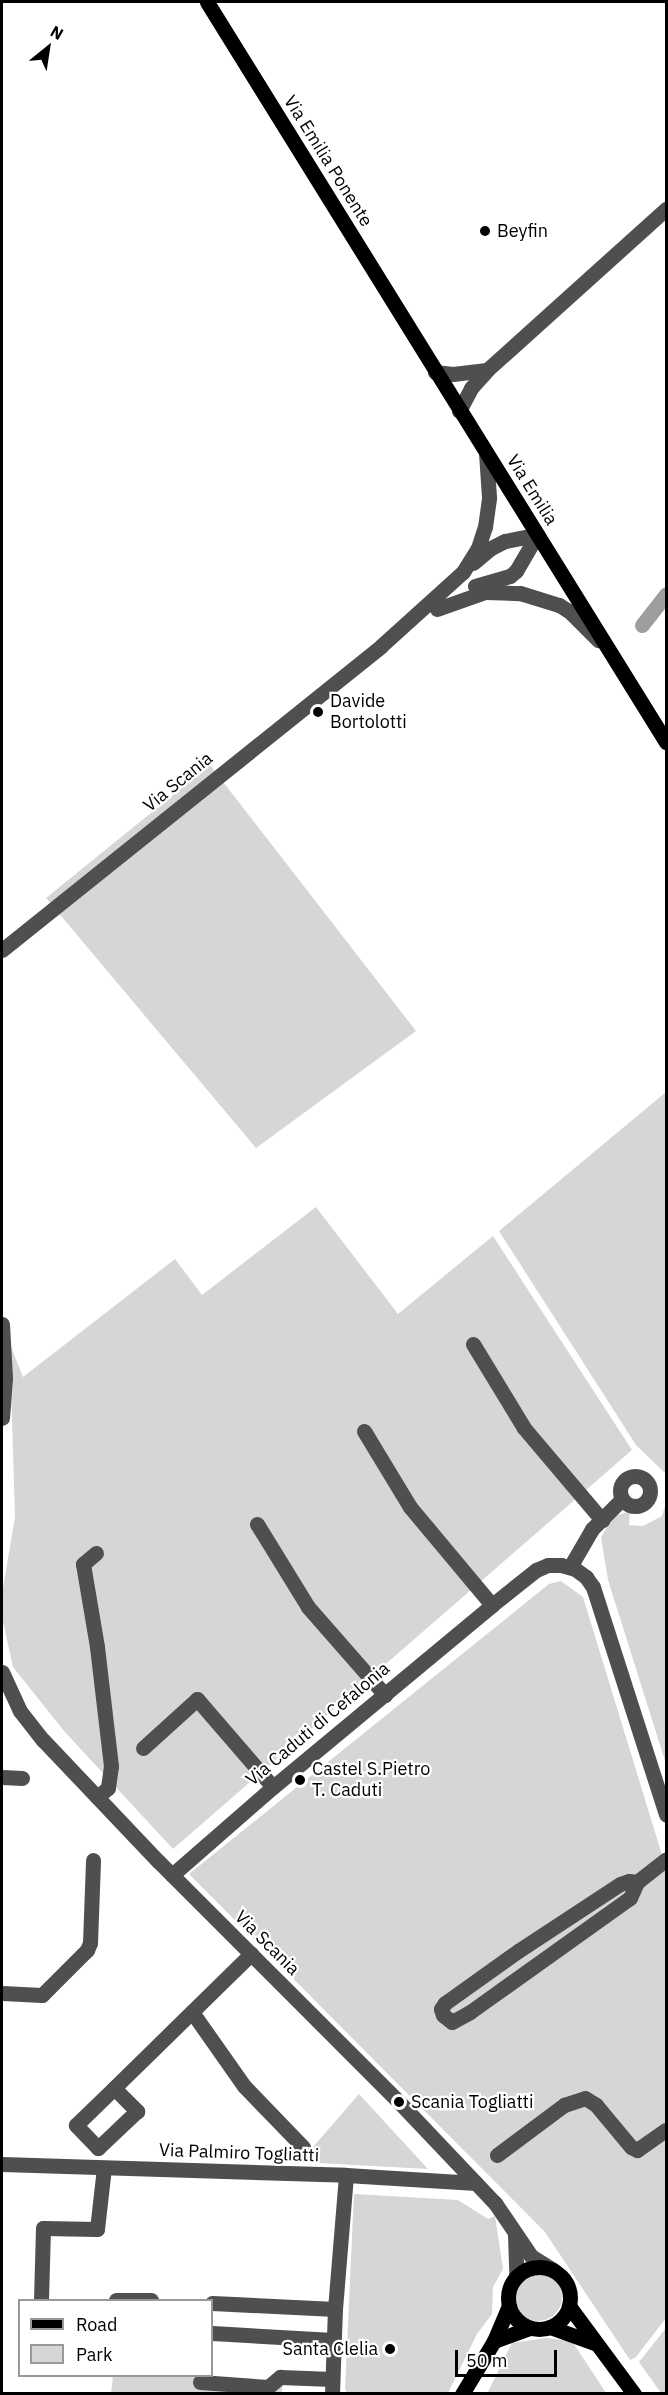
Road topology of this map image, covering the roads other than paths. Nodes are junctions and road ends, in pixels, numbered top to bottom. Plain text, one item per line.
1 (207, 2) edge
2 (666, 209) edge
3 (416, 341) joint
4 (487, 370) junction
5 (435, 372) junction
6 (459, 411) junction
7 (486, 453) junction
8 (537, 535) junction
9 (462, 572) junction
10 (437, 609) junction
11 (381, 646) junction
12 (615, 659) junction
13 (666, 742) edge
14 (2, 950) edge
15 (2, 1324) edge
16 (473, 1344) dead end
17 (2, 1418) edge
18 (364, 1431) dead end
19 (622, 1499) dead end
20 (602, 1520) junction
21 (257, 1524) dead end
22 (96, 1553) dead end
23 (570, 1568) junction
24 (492, 1605) junction
25 (2, 1672) edge
26 (385, 1695) junction
27 (143, 1748) dead end
28 (2, 1778) edge
29 (22, 1778) dead end
30 (273, 1787) junction
31 (97, 1797) junction
32 (666, 1812) edge
33 (666, 1859) edge
34 (93, 1860) dead end
35 (172, 1875) junction
36 (637, 1882) junction
37 (251, 1954) junction
38 (2, 1993) edge
39 (192, 2012) junction
40 (114, 2088) dead end
41 (666, 2130) edge
42 (303, 2147) dead end
43 (497, 2155) dead end
44 (2, 2164) edge
45 (104, 2168) junction
46 (346, 2175) junction
47 (476, 2183) junction
48 (515, 2235) junction
49 (553, 2270) junction
50 (516, 2273) junction
51 (41, 2299) edge
52 (213, 2303) edge
53 (509, 2306) junction
54 (569, 2306) junction
55 (335, 2309) junction
56 (550, 2327) junction
57 (530, 2328) junction
58 (213, 2333) edge
59 (333, 2340) junction
60 (494, 2341) junction
61 (597, 2344) junction
62 (200, 2384) edge
63 (332, 2386) edge
64 (462, 2394) edge
65 (634, 2394) edge

1 - 3 main road, Via Emilia Ponente
2 - 4 street
3 - 5 main road, Via Emilia
4 - 5 street
4 - 6 street
5 - 6 main road, Via Emilia
6 - 7 main road, Via Emilia
7 - 8 main road, Via Emilia
7 - 9 street, Via Scania
8 - 9 street, Via Scania
8 - 10 street, Via Scania
8 - 12 main road, Via Emilia
9 - 11 street, Via Scania
10 - 11 street, Via Scania
10 - 12 street, Via Scania
11 - 14 street, Via Scania
12 - 13 main road
15 - 17 street
16 - 20 street
18 - 24 street
19 - 20 street
20 - 23 street
21 - 26 street
22 - 31 street
23 - 24 street, Via Caduti di Cefalonia
23 - 32 street
24 - 26 street, Via Caduti di Cefalonia
25 - 31 street, Via Scania
26 - 30 street, Via Caduti di Cefalonia
27 - 30 street
28 - 29 street
30 - 35 street, Via Caduti di Cefalonia
31 - 35 street, Via Scania
33 - 36 street
34 - 38 street
35 - 37 street, Via Scania
36 - 36 street
37 - 39 street
37 - 47 street, Via Scania
39 - 40 street
39 - 42 street
41 - 43 street
44 - 45 street, Via Palmiro Togliatti
45 - 46 street, Via Palmiro Togliatti
45 - 51 street
46 - 47 street, Via Palmiro Togliatti
46 - 55 street
47 - 48 street, Via Scania
48 - 49 street, Via Scania
48 - 50 street
49 - 50 main road
49 - 54 main road, Via Scania
50 - 53 main road
52 - 55 street
53 - 57 main road
53 - 60 main road
54 - 56 main road
54 - 61 main road, Via Scania
55 - 59 street
56 - 57 main road
56 - 61 main road
57 - 60 main road
58 - 59 street
59 - 63 street
60 - 64 main road
61 - 65 main road, Via Scania
62 - 63 street

